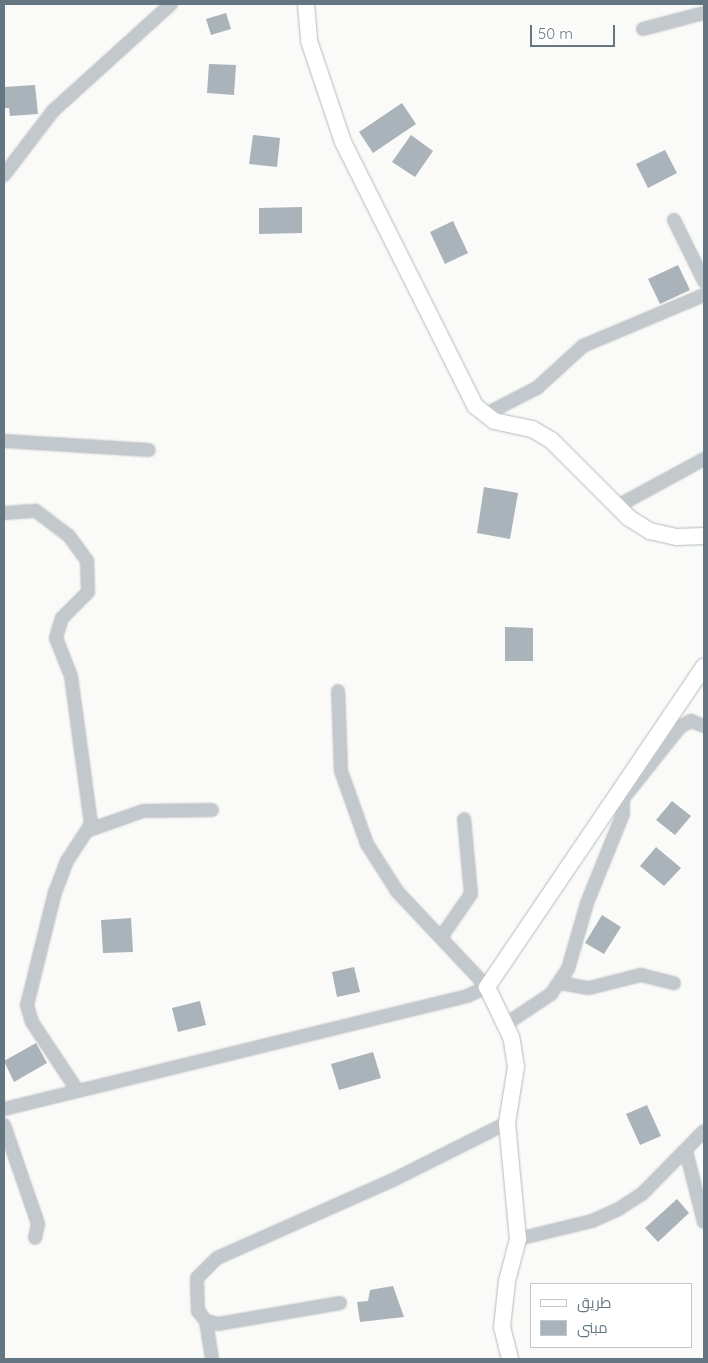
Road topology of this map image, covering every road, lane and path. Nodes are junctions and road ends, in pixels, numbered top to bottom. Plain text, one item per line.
1 (171, 4) edge
2 (306, 4) edge
3 (704, 13) edge
4 (643, 30) dead end
5 (4, 175) edge
6 (674, 220) dead end
7 (704, 281) edge
8 (704, 295) edge
9 (484, 415) junction
10 (4, 441) edge
11 (149, 450) dead end
12 (704, 460) edge
13 (616, 506) junction
14 (4, 513) edge
15 (704, 536) edge
16 (704, 666) edge
17 (338, 691) dead end
18 (704, 726) edge
19 (624, 790) junction
20 (212, 810) dead end
21 (464, 819) dead end
22 (89, 830) junction
23 (442, 936) junction
24 (560, 983) junction
25 (674, 983) dead end
26 (487, 987) junction
27 (506, 1024) junction
28 (77, 1090) junction
29 (4, 1109) edge
30 (507, 1123) junction
31 (4, 1125) edge
32 (704, 1131) edge
33 (686, 1150) junction
34 (704, 1222) edge
35 (35, 1238) dead end
36 (518, 1239) junction
37 (340, 1303) dead end
38 (206, 1321) junction
39 (212, 1359) edge
40 (510, 1359) edge

1 - 5 street
2 - 9 main road
3 - 4 street
6 - 7 street
8 - 9 street
9 - 13 main road
10 - 11 street
12 - 13 street
13 - 15 main road
14 - 22 street
16 - 19 main road
17 - 23 street
18 - 19 street
19 - 24 street
19 - 26 main road
20 - 22 street
21 - 23 street
22 - 28 street
23 - 26 street
24 - 25 street
24 - 27 street
26 - 27 main road
26 - 28 street
27 - 30 main road
28 - 29 street
30 - 36 main road
30 - 38 street
31 - 35 street
32 - 33 street
33 - 34 street
33 - 36 street
36 - 40 main road
37 - 38 street
38 - 39 street

